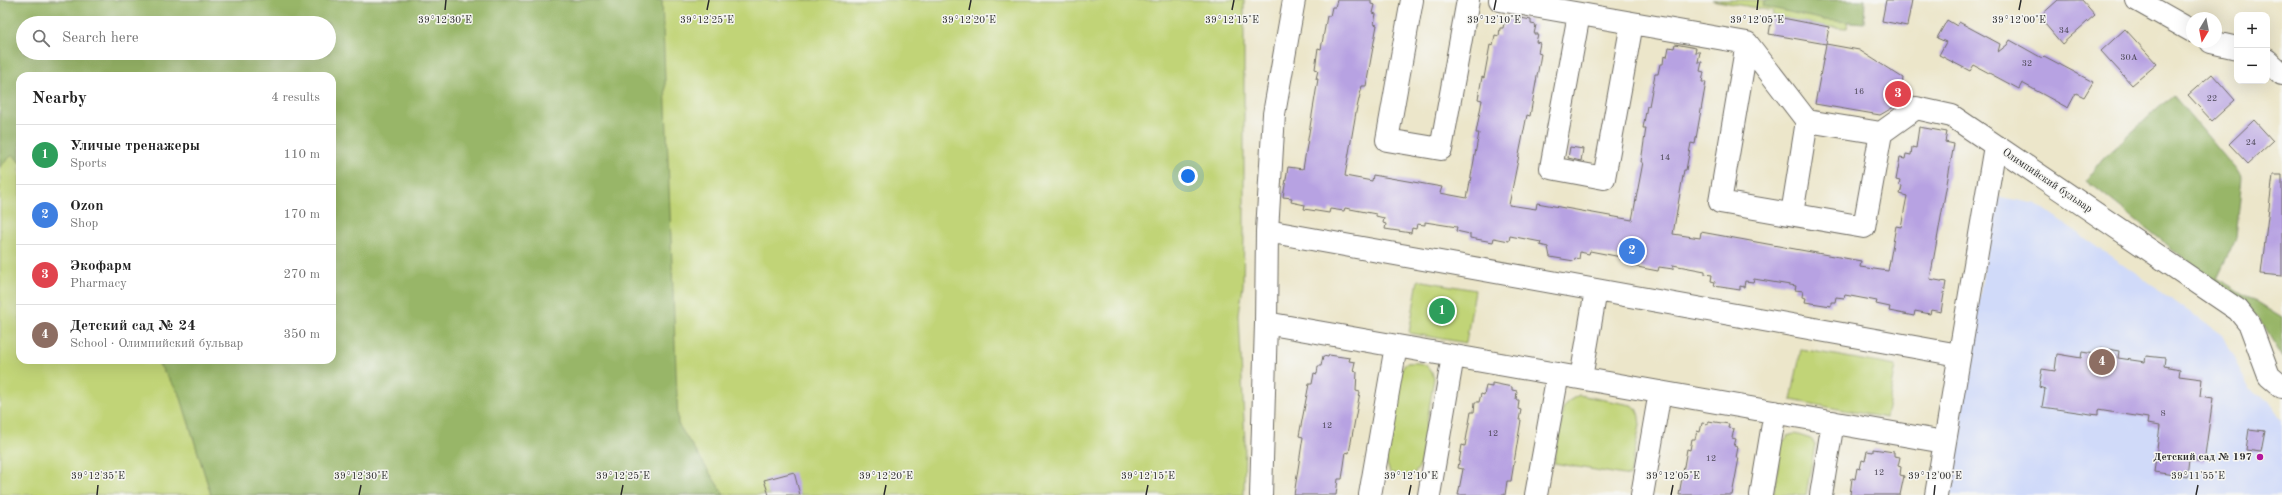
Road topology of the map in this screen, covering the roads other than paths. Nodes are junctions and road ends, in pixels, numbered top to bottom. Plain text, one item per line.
1 (1294, 0) edge
2 (1412, 0) edge
3 (1468, 0) edge
4 (1500, 0) edge
5 (2138, 0) edge
6 (1579, 14) junction
7 (1632, 23) junction
8 (2186, 28) edge
9 (1747, 43) junction
10 (2222, 45) edge
11 (2234, 47) edge
12 (2270, 63) edge
13 (2282, 74) edge
14 (1807, 121) junction
15 (1881, 133) junction
16 (1995, 146) junction
17 (1792, 214) junction
18 (1267, 231) junction
19 (1596, 290) junction
20 (1266, 323) junction
21 (1396, 346) junction
22 (1959, 355) junction
23 (1452, 356) junction
24 (1558, 374) junction
25 (1581, 378) junction
26 (2282, 387) edge
27 (1660, 392) junction
28 (1775, 412) junction
29 (1833, 422) junction
30 (1944, 442) junction
31 (1261, 495) edge
32 (1370, 495) edge
33 (1429, 495) edge
34 (1536, 495) edge
35 (1642, 495) edge
36 (1761, 495) edge
37 (1821, 495) edge
38 (1936, 495) edge

1 - 18 street
2 - 3 street
4 - 6 street
5 - 8 street
6 - 7 street
6 - 7 street
7 - 9 street
9 - 14 street
9 - 17 street
10 - 11 street
12 - 13 street
14 - 15 street
14 - 17 street
15 - 16 street
15 - 17 street
16 - 22 street, Олимпийский бульвар
16 - 26 street, Олимпийский бульвар
18 - 19 street
18 - 20 street
19 - 22 street
19 - 25 street
20 - 21 street
20 - 31 street
21 - 23 street
21 - 32 street
22 - 30 street, Олимпийский бульвар
23 - 24 street
23 - 33 street
24 - 25 street
24 - 34 street
25 - 27 street
27 - 28 street
27 - 35 street
28 - 29 street
28 - 36 street
29 - 30 street
29 - 37 street
30 - 38 street, Олимпийский бульвар

